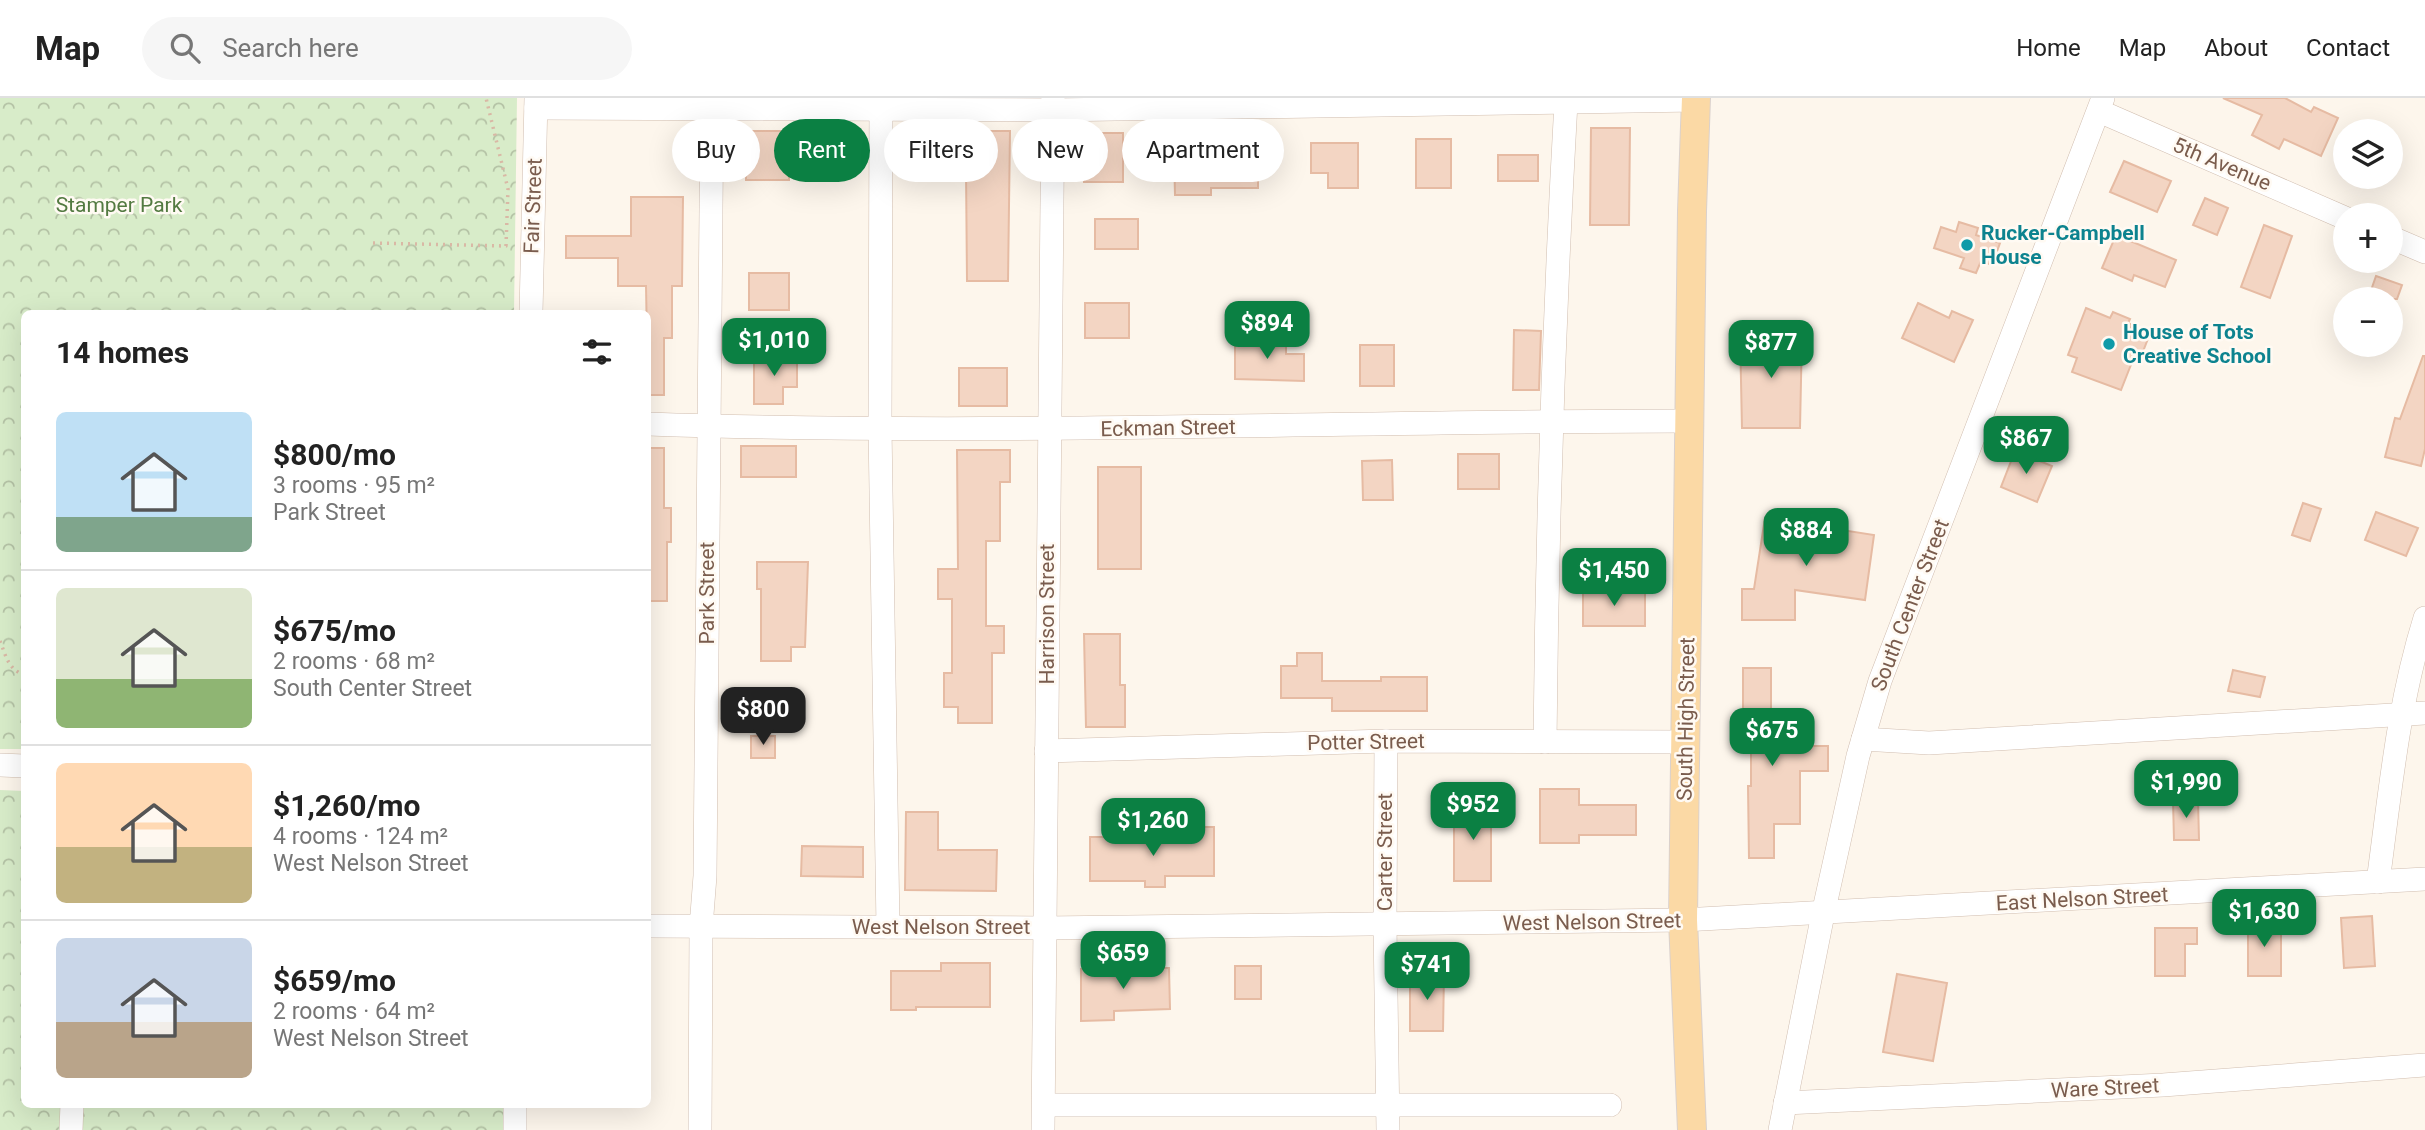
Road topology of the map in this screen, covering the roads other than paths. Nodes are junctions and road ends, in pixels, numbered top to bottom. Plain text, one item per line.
1 (1696, 99) edge
2 (1566, 102) junction
3 (536, 103) edge
4 (712, 103) edge
5 (881, 104) edge
6 (1053, 104) edge
7 (2101, 104) edge
8 (2333, 212) edge
9 (2403, 243) edge
10 (2425, 252) edge
11 (531, 310) edge
12 (1551, 421) junction
13 (1689, 421) junction
14 (651, 424) edge
15 (708, 426) junction
16 (880, 428) junction
17 (1048, 430) junction
18 (2425, 618) edge
19 (2400, 713) junction
20 (2425, 713) edge
21 (1863, 739) junction
22 (1386, 741) junction
23 (1545, 741) junction
24 (1685, 742) junction
25 (1046, 751) junction
26 (0, 765) edge
27 (21, 766) edge
28 (2425, 879) edge
29 (2378, 882) junction
30 (1823, 914) junction
31 (1683, 920) junction
32 (1385, 925) junction
33 (651, 926) edge
34 (701, 927) junction
35 (888, 927) junction
36 (1045, 928) junction
37 (2425, 1065) edge
38 (1785, 1103) junction
39 (1044, 1105) junction
40 (1610, 1105) dead end
41 (1388, 1106) junction
42 (72, 1108) edge
43 (515, 1108) edge
44 (71, 1130) edge
45 (514, 1130) edge
46 (700, 1130) edge
47 (1044, 1130) edge
48 (1388, 1130) edge
49 (1692, 1130) edge
50 (1780, 1130) edge

1 - 2 street
1 - 13 main road, South High Street
2 - 6 street
2 - 12 street
3 - 4 street
3 - 11 street, Fair Street
4 - 5 street
4 - 15 street, Park Street
5 - 6 street
5 - 16 street
6 - 17 street, Harrison Street
7 - 8 street, 5th Avenue
7 - 21 street, South Center Street
9 - 10 street
12 - 13 street, Eckman Street
12 - 17 street, Eckman Street
12 - 23 street
13 - 24 main road, South High Street
14 - 15 street, Eckman Street
15 - 16 street, Eckman Street
15 - 34 street, Park Street
16 - 17 street, Eckman Street
16 - 35 street
17 - 25 street, Harrison Street
18 - 19 street
19 - 20 street
19 - 21 street
19 - 29 street
21 - 30 street, South Center Street
22 - 23 street, Potter Street
22 - 25 street, Potter Street
22 - 32 street, Carter Street
23 - 24 street, Potter Street
24 - 31 main road, South High Street
25 - 36 street, Harrison Street
26 - 27 street
28 - 29 street, East Nelson Street
29 - 30 street, East Nelson Street
30 - 31 street, West Nelson Street
30 - 38 street, South Center Street
31 - 32 street, West Nelson Street
31 - 49 main road, South High Street
32 - 36 street, West Nelson Street
32 - 41 street, Carter Street
33 - 34 street, West Nelson Street
34 - 35 street, West Nelson Street
34 - 46 street, Park Street
35 - 36 street, West Nelson Street
36 - 39 street, Harrison Street
37 - 38 street, Ware Street
38 - 50 street, South Center Street
39 - 41 street
39 - 47 street, Harrison Street
40 - 41 street
41 - 48 street, Carter Street
42 - 44 street
43 - 45 street

